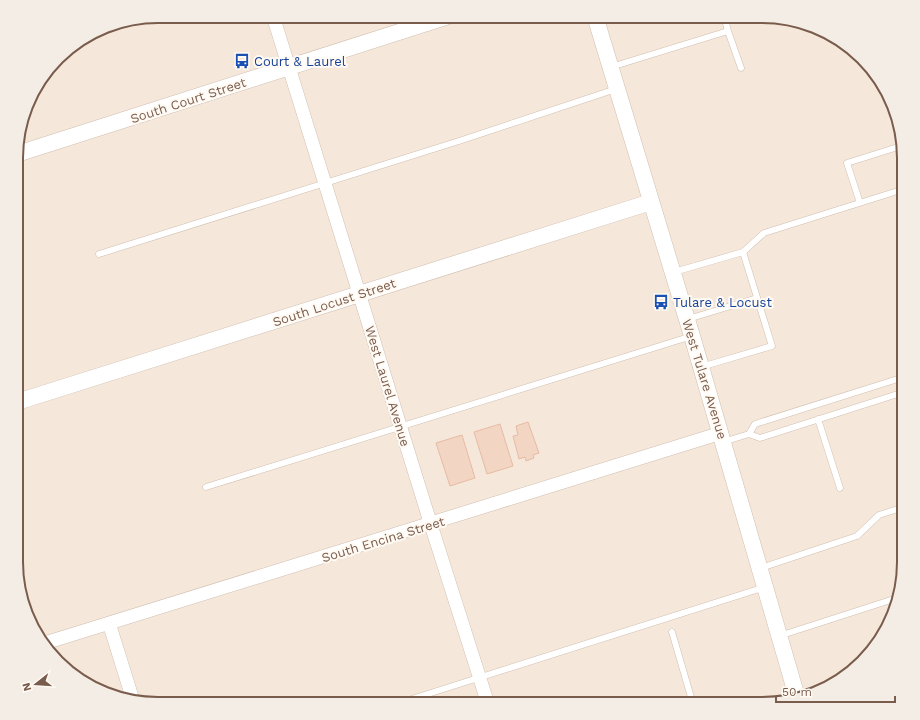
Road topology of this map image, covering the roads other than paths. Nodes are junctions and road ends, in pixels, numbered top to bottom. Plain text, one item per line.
1 (275, 23) edge
2 (428, 23) edge
3 (597, 23) edge
4 (726, 23) edge
5 (728, 31) junction
6 (290, 68) junction
7 (610, 68) junction
8 (741, 68) dead end
9 (616, 89) junction
10 (896, 148) edge
11 (23, 152) edge
12 (325, 183) junction
13 (897, 191) edge
14 (651, 202) junction
15 (860, 203) junction
16 (743, 252) junction
17 (99, 254) dead end
18 (672, 272) junction
19 (360, 294) junction
20 (757, 298) junction
21 (687, 320) junction
22 (692, 336) junction
23 (701, 367) junction
24 (897, 379) edge
25 (897, 394) edge
26 (23, 400) edge
27 (818, 419) junction
28 (401, 428) junction
29 (749, 434) junction
30 (722, 438) junction
31 (206, 487) dead end
32 (840, 488) dead end
33 (897, 509) edge
34 (431, 525) junction
35 (760, 569) junction
36 (765, 587) junction
37 (891, 600) edge
38 (109, 623) junction
39 (672, 632) dead end
40 (780, 636) junction
41 (49, 642) edge
42 (480, 677) junction
43 (796, 692) edge
44 (131, 694) edge
45 (418, 697) edge
46 (486, 697) edge
47 (692, 697) edge

1 - 6 street, West Laurel Avenue
2 - 6 street, South Court Street
3 - 7 street, West Tulare Avenue
4 - 5 lane
5 - 7 lane
5 - 8 lane
6 - 11 street, South Court Street
6 - 12 street, West Laurel Avenue
7 - 9 street, West Tulare Avenue
9 - 12 lane
9 - 14 street, West Tulare Avenue
10 - 15 lane
12 - 17 lane
12 - 19 street, West Laurel Avenue
13 - 15 lane
14 - 18 street, West Tulare Avenue
14 - 19 street, South Locust Street
15 - 16 lane
16 - 18 lane
16 - 20 lane
18 - 21 street, West Tulare Avenue
19 - 26 street, South Locust Street
19 - 28 street, West Laurel Avenue
20 - 21 lane
20 - 23 lane
21 - 22 street, West Tulare Avenue
22 - 23 street, West Tulare Avenue
22 - 28 lane
23 - 30 street, West Tulare Avenue
24 - 29 lane
25 - 27 lane
27 - 29 lane
27 - 32 lane
28 - 31 lane
28 - 34 street, West Laurel Avenue
29 - 30 lane
30 - 34 street, South Encina Street
30 - 35 street, West Tulare Avenue
33 - 35 lane
34 - 38 street, South Encina Street
34 - 42 street, West Laurel Avenue
35 - 36 street, West Tulare Avenue
36 - 40 street, West Tulare Avenue
36 - 42 lane
37 - 40 lane
38 - 41 street, South Encina Street
38 - 44 street
39 - 47 lane
40 - 43 street, West Tulare Avenue
42 - 45 lane
42 - 46 street, West Laurel Avenue

